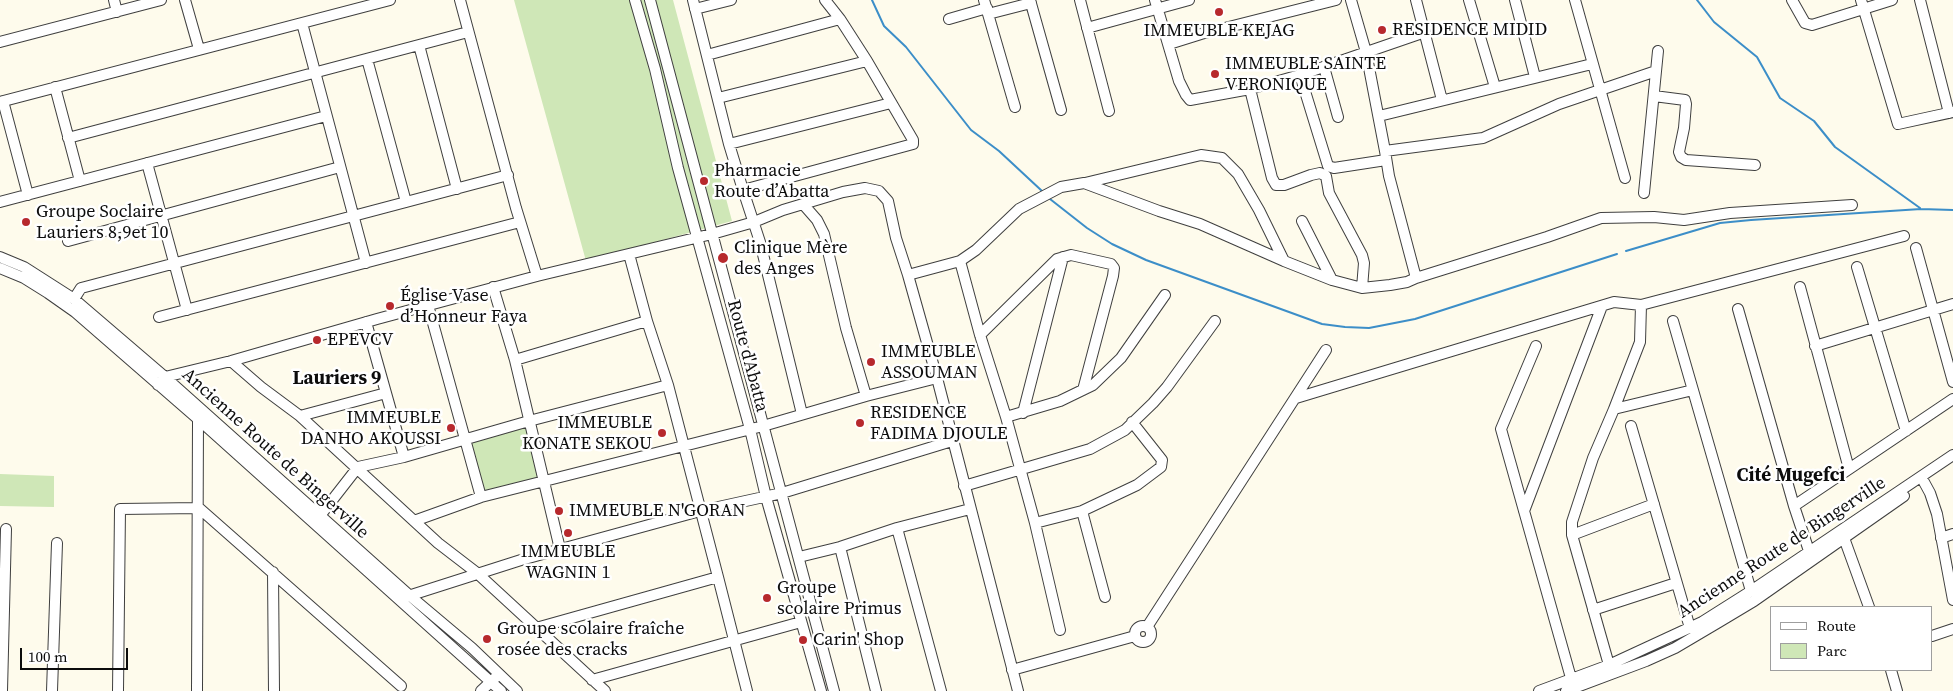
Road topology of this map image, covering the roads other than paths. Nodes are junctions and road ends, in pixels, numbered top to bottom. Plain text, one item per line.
1 (114, 0) edge
2 (161, 0) edge
3 (185, 0) edge
4 (390, 0) edge
5 (460, 0) edge
6 (635, 0) edge
7 (650, 0) edge
8 (731, 0) edge
9 (825, 0) edge
10 (1080, 0) edge
11 (1189, 0) edge
12 (1336, 0) edge
13 (1351, 0) edge
14 (1416, 0) edge
15 (1469, 0) edge
16 (1515, 0) edge
17 (1575, 0) edge
18 (1792, 0) edge
19 (1892, 0) edge
20 (1920, 0) edge
21 (1031, 2) edge
22 (694, 4) edge
23 (1156, 4) edge
24 (1862, 5) edge
25 (986, 8) edge
26 (117, 12) junction
27 (840, 19) junction
28 (950, 19) dead end
29 (302, 23) junction
30 (1087, 28) junction
31 (468, 32) junction
32 (1425, 32) junction
33 (0, 42) edge
34 (1169, 44) junction
35 (419, 45) junction
36 (199, 49) junction
37 (1658, 51) dead end
38 (1366, 52) junction
39 (707, 55) junction
40 (367, 59) junction
41 (867, 61) junction
42 (1592, 64) junction
43 (1324, 66) junction
44 (1656, 71) junction
45 (314, 72) junction
46 (1300, 74) junction
47 (1535, 77) junction
48 (55, 87) junction
49 (1494, 87) junction
50 (1250, 89) junction
51 (1601, 91) junction
52 (1654, 96) junction
53 (718, 98) junction
54 (1442, 100) junction
55 (2, 101) edge
56 (891, 103) junction
57 (1015, 107) dead end
58 (1061, 110) dead end
59 (1109, 111) dead end
60 (1951, 112) edge
61 (326, 116) junction
62 (1380, 116) junction
63 (1338, 117) dead end
64 (68, 138) junction
65 (729, 144) junction
66 (1386, 155) junction
67 (147, 164) junction
68 (1755, 165) dead end
69 (340, 167) junction
70 (508, 175) junction
71 (1625, 178) dead end
72 (80, 181) junction
73 (1084, 183) junction
74 (457, 189) junction
75 (743, 190) junction
76 (1644, 193) dead end
77 (28, 195) junction
78 (0, 202) edge
79 (406, 202) junction
80 (803, 204) junction
81 (1852, 205) dead end
82 (162, 217) junction
83 (353, 217) junction
84 (1302, 221) dead end
85 (520, 222) junction
86 (754, 222) junction
87 (712, 234) junction
88 (1904, 236) dead end
89 (697, 238) junction
90 (68, 241) dead end
91 (1916, 248) dead end
92 (629, 254) junction
93 (0, 257) edge
94 (1063, 257) junction
95 (960, 261) junction
96 (1284, 262) junction
97 (174, 263) junction
98 (366, 263) junction
99 (1857, 267) dead end
100 (0, 268) edge
101 (908, 275) junction
102 (536, 276) junction
103 (1416, 278) junction
104 (1332, 280) junction
105 (493, 287) junction
106 (1800, 287) dead end
107 (1362, 288) junction
108 (1165, 295) dead end
109 (74, 299) junction
110 (1953, 304) edge
111 (428, 305) junction
112 (1642, 305) junction
113 (1602, 306) junction
114 (1738, 309) dead end
115 (1934, 309) junction
116 (186, 310) junction
117 (159, 317) dead end
118 (1215, 320) dead end
119 (647, 321) junction
120 (1673, 321) dead end
121 (366, 322) junction
122 (1875, 327) junction
123 (980, 335) junction
124 (1536, 346) dead end
125 (1815, 346) junction
126 (1326, 350) dead end
127 (514, 360) junction
128 (232, 361) junction
129 (937, 378) junction
130 (162, 381) junction
131 (1953, 382) edge
132 (668, 385) junction
133 (1083, 390) junction
134 (1693, 390) junction
135 (386, 393) junction
136 (866, 396) junction
137 (1296, 398) junction
138 (1953, 399) edge
139 (1614, 409) junction
140 (1023, 412) junction
141 (802, 414) junction
142 (300, 416) junction
143 (1006, 417) junction
144 (198, 419) junction
145 (529, 420) junction
146 (1132, 422) junction
147 (763, 426) junction
148 (1631, 426) dead end
149 (750, 429) junction
150 (1906, 431) junction
151 (464, 439) junction
152 (952, 441) junction
153 (684, 446) junction
154 (1953, 455) edge
155 (404, 457) junction
156 (1953, 462) edge
157 (358, 467) junction
158 (1020, 469) junction
159 (1849, 470) junction
160 (1924, 482) junction
161 (543, 483) junction
162 (964, 486) junction
163 (782, 492) junction
164 (481, 497) junction
165 (766, 497) junction
166 (1654, 504) junction
167 (1794, 506) junction
168 (199, 508) junction
169 (970, 509) junction
170 (1524, 510) junction
171 (700, 511) junction
172 (1082, 511) junction
173 (319, 517) junction
174 (414, 521) junction
175 (1035, 523) junction
176 (6, 528) dead end
177 (897, 528) junction
178 (1953, 534) edge
179 (1572, 535) junction
180 (1844, 538) junction
181 (1941, 538) junction
182 (57, 543) dead end
183 (840, 547) junction
184 (560, 549) junction
185 (1810, 556) junction
186 (800, 557) junction
187 (273, 572) junction
188 (477, 573) junction
189 (718, 577) junction
190 (1676, 583) junction
191 (1751, 592) junction
192 (403, 597) junction
193 (1105, 597) dead end
194 (1953, 600) edge
195 (1868, 606) edge
196 (1594, 610) junction
197 (801, 622) junction
198 (536, 628) junction
199 (1690, 628) junction
200 (1953, 629) edge
201 (1060, 630) dead end
202 (1933, 636) edge
203 (735, 640) junction
204 (1609, 665) junction
205 (1012, 670) junction
206 (1891, 671) edge
207 (499, 675) junction
208 (1571, 678) junction
209 (592, 680) junction
210 (491, 682) junction
211 (401, 686) dead end
212 (2, 691) edge
213 (52, 691) edge
214 (118, 691) edge
215 (198, 691) edge
216 (274, 691) edge
217 (481, 691) edge
218 (501, 691) edge
219 (517, 691) edge
220 (605, 691) edge
221 (747, 691) edge
222 (821, 691) edge
223 (834, 691) edge
224 (876, 691) edge
225 (942, 691) edge
226 (1018, 691) edge
227 (1540, 691) edge
228 (1566, 691) edge
229 (1897, 691) edge

1 - 26 street
2 - 26 street
3 - 36 street
4 - 29 street
5 - 31 street
6 - 89 street, Route d'Abatta
7 - 87 street, Route d'Abatta
8 - 22 street
9 - 27 street
10 - 30 street
11 - 23 street
12 - 34 street
13 - 38 street
14 - 32 street
15 - 49 street
16 - 47 street
17 - 42 street
18 - 24 street
19 - 24 street
20 - 60 street
21 - 25 street
21 - 58 street
22 - 39 street
23 - 30 street
23 - 34 street
24 - 60 street
25 - 28 street
25 - 57 street
26 - 33 street
27 - 39 street
27 - 41 street
29 - 36 street
29 - 45 street
30 - 59 street
31 - 35 street
31 - 70 street
32 - 38 street
32 - 54 street
34 - 50 street
35 - 40 street
35 - 74 street
36 - 48 street
37 - 44 street
38 - 43 street
38 - 62 street
39 - 53 street
40 - 45 street
40 - 79 street
41 - 53 street
41 - 56 street
42 - 47 street
42 - 51 street
43 - 46 street
43 - 63 street
44 - 51 street
44 - 52 street
45 - 61 street
45 - 64 street
46 - 50 street
46 - 66 street
47 - 49 street
48 - 55 street
48 - 64 street
49 - 54 street
50 - 107 street
51 - 66 street
51 - 71 street
52 - 68 street
52 - 76 street
53 - 65 street
54 - 62 street
55 - 77 street
56 - 65 street
56 - 75 street
61 - 67 street
61 - 69 street
62 - 66 street
64 - 72 street
65 - 75 street
66 - 103 street
67 - 72 street
67 - 82 street
69 - 82 street
69 - 83 street
70 - 74 street
70 - 85 street
72 - 77 street
73 - 95 street
73 - 96 street
73 - 96 street
74 - 79 street
75 - 86 street
77 - 78 street
79 - 83 street
80 - 86 street
80 - 101 street
80 - 136 street
81 - 103 street
82 - 90 street
82 - 97 street
83 - 97 street
83 - 98 street
84 - 104 street
85 - 98 street
85 - 102 street
86 - 87 street
86 - 141 street
87 - 89 street
87 - 147 street, Route d'Abatta
88 - 112 street
89 - 92 street
89 - 149 street, Route d'Abatta
91 - 115 street
92 - 102 street
92 - 119 street
93 - 109 street, Ancienne Route de Bingerville
94 - 123 street
94 - 133 street
94 - 140 street
95 - 101 street
95 - 123 street
96 - 104 street
97 - 109 street
97 - 116 street
98 - 116 street
99 - 122 street
100 - 130 street, Ancienne Route de Bingerville
101 - 129 street
102 - 105 street
103 - 107 street
104 - 107 street
105 - 111 street
105 - 127 street
106 - 125 street
108 - 133 street
109 - 130 street, Ancienne Route de Bingerville
110 - 115 street
111 - 121 street
111 - 151 street
112 - 113 street
112 - 139 street
113 - 137 street
113 - 170 street
114 - 167 street
115 - 122 street
115 - 131 street
116 - 117 street
118 - 146 street
119 - 127 street
119 - 132 street
120 - 134 street
121 - 128 street
121 - 135 street
122 - 125 street
122 - 150 street
123 - 143 street
124 - 170 street
125 - 159 street
126 - 137 street
127 - 145 street
128 - 130 street
128 - 142 street
129 - 136 street
129 - 152 street
130 - 144 street, Ancienne Route de Bingerville
130 - 173 street, Ancienne Route de Bingerville
132 - 145 street
132 - 153 street
133 - 140 street
134 - 139 street
134 - 191 street
135 - 142 street
135 - 155 street
136 - 141 street
137 - 205 street
138 - 150 street
139 - 179 street
140 - 143 street
141 - 147 street
142 - 157 street
143 - 158 street
144 - 168 street
144 - 192 street, Ancienne Route de Bingerville
145 - 151 street
145 - 161 street
146 - 158 street
146 - 172 street
147 - 149 street
147 - 163 street, Route d'Abatta
148 - 166 street
149 - 153 street
149 - 165 street, Route d'Abatta
150 - 159 street
151 - 155 street
151 - 164 street
152 - 162 street
152 - 163 street
153 - 161 street
153 - 171 street
154 - 185 street, Ancienne Route de Bingerville
155 - 157 street
156 - 160 street, Ancienne Route de Bingerville
157 - 173 street
157 - 174 street
158 - 162 street
158 - 175 street
159 - 167 street
160 - 180 street, Ancienne Route de Bingerville
160 - 181 street
161 - 164 street
161 - 184 street
162 - 169 street
163 - 165 street
163 - 186 street, Route d'Abatta
164 - 174 street
165 - 171 street
165 - 197 street, Route d'Abatta
166 - 179 street
166 - 190 street
167 - 185 street
168 - 187 street
168 - 214 street
168 - 215 street
169 - 177 street
169 - 205 street
170 - 208 street
171 - 184 street
171 - 189 street
172 - 175 street
172 - 193 street
173 - 192 street, Ancienne Route de Bingerville
174 - 188 street
175 - 201 street
176 - 212 street
177 - 183 street
177 - 225 street
178 - 181 street
179 - 196 street
180 - 185 street, Ancienne Route de Bingerville
180 - 195 street
181 - 194 street
182 - 213 street
183 - 186 street
183 - 224 street
184 - 188 street
185 - 191 street, Ancienne Route de Bingerville
185 - 228 street, Ancienne Route de Bingerville
186 - 223 street, Route d'Abatta
187 - 211 street
187 - 216 street
188 - 192 street
188 - 198 street
189 - 198 street
189 - 203 street
190 - 196 street
190 - 199 street
191 - 199 street, Ancienne Route de Bingerville
192 - 207 street, Ancienne Route de Bingerville
192 - 210 street, Ancienne Route de Bingerville
196 - 204 street
197 - 203 street
197 - 222 street, Route d'Abatta
198 - 209 street
199 - 204 street, Ancienne Route de Bingerville
200 - 202 street
203 - 209 street
203 - 221 street
204 - 208 street, Ancienne Route de Bingerville
205 - 226 street
206 - 229 street
207 - 210 street
207 - 219 street, Ancienne Route de Bingerville
208 - 227 street, Ancienne Route de Bingerville
209 - 220 street
210 - 217 street
210 - 218 street, Ancienne Route de Bingerville

